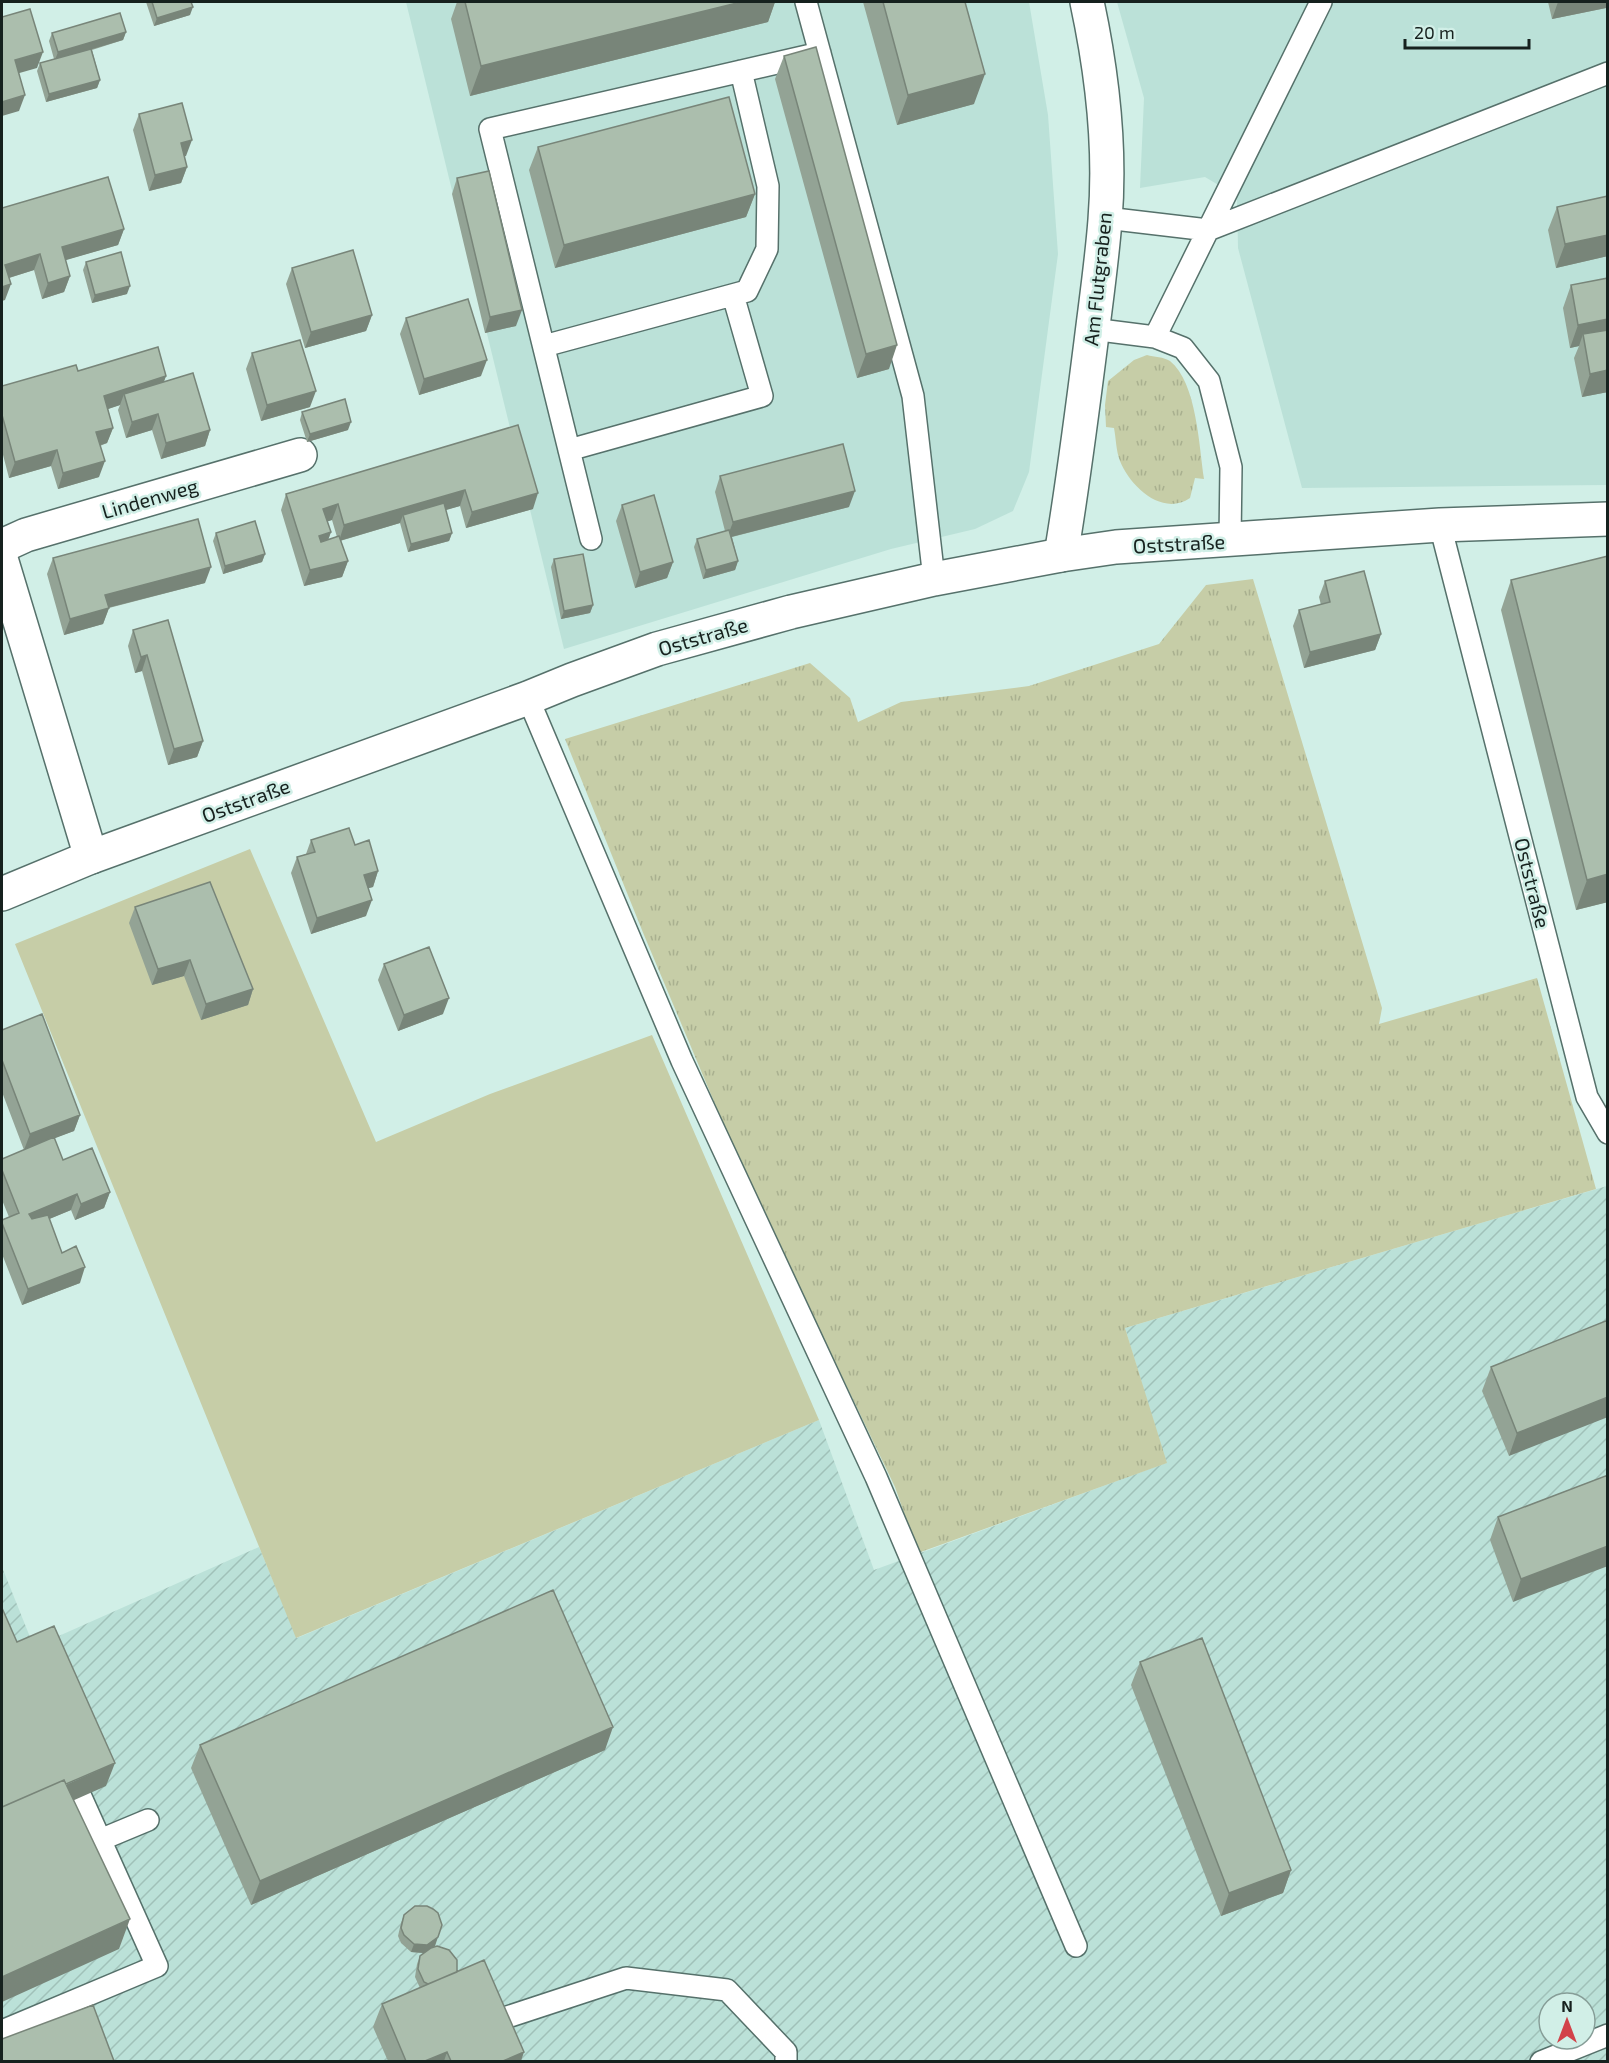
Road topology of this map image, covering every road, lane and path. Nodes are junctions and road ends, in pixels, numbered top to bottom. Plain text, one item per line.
1 (806, 2) edge
2 (1087, 2) edge
3 (1321, 2) edge
4 (820, 53) junction
5 (741, 71) junction
6 (1608, 73) edge
7 (1106, 218) junction
8 (1208, 230) junction
9 (733, 294) junction
10 (1092, 329) junction
11 (1155, 338) junction
12 (544, 346) junction
13 (569, 450) junction
14 (300, 455) dead end
15 (1608, 519) edge
16 (1440, 525) junction
17 (591, 539) dead end
18 (1230, 540) junction
19 (2, 546) edge
20 (1061, 555) junction
21 (2, 562) edge
22 (934, 579) junction
23 (528, 698) junction
24 (91, 857) junction
25 (2, 894) edge
26 (1608, 1133) edge
27 (81, 1797) edge
28 (148, 1820) dead end
29 (100, 1839) junction
30 (1076, 1946) dead end
31 (492, 2022) edge
32 (2, 2031) edge
33 (1608, 2035) edge
34 (786, 2061) edge
35 (1541, 2061) edge

1 - 4 lane
2 - 7 street, Am Flutgraben
3 - 8 lane
4 - 5 lane
4 - 22 lane
5 - 9 lane
5 - 12 lane
6 - 8 lane
7 - 8 lane
7 - 10 street, Am Flutgraben
8 - 11 lane
9 - 12 lane
9 - 13 lane
10 - 11 lane
10 - 20 street, Am Flutgraben
11 - 18 lane
12 - 13 lane
13 - 17 lane
14 - 19 street, Lindenweg
15 - 16 street, Oststraße
16 - 18 street, Oststraße
16 - 26 lane, Oststraße
18 - 20 street, Oststraße
20 - 22 street, Oststraße
21 - 24 street
22 - 23 street, Oststraße
23 - 24 street, Oststraße
23 - 30 lane
24 - 25 street, Oststraße
27 - 29 lane
28 - 29 lane
29 - 32 lane
31 - 34 lane
33 - 35 lane

